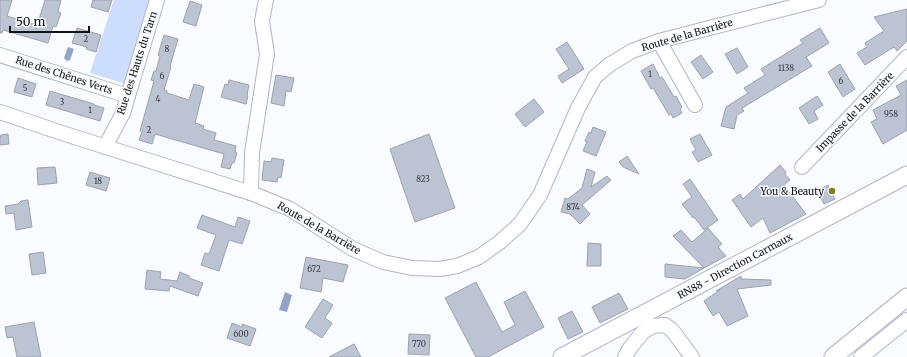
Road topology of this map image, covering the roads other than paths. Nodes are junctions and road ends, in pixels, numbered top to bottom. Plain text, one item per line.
1 (157, 0) edge
2 (266, 0) edge
3 (819, 0) edge
4 (659, 41) junction
5 (0, 55) edge
6 (907, 57) edge
7 (128, 96) junction
8 (695, 105) dead end
9 (0, 112) edge
10 (105, 147) junction
11 (802, 166) dead end
12 (907, 175) edge
13 (251, 193) junction
14 (907, 297) edge
15 (907, 320) edge
16 (562, 357) edge
17 (625, 357) edge
18 (692, 357) edge
19 (834, 357) edge
20 (861, 357) edge

1 - 7 street, Rue des Hauts du Tarn
2 - 13 street
3 - 4 street, Route de la Barrière
4 - 8 street
4 - 13 street, Route de la Barrière
5 - 7 street, Rue des Chênes Verts
6 - 11 street, Impasse de la Barrière
7 - 10 street, Rue des Hauts du Tarn
9 - 10 street, Route de la Barrière
10 - 13 street, Route de la Barrière
12 - 16 main road, RN88 - Direction Carmaux
14 - 19 main road
15 - 20 street
17 - 18 street

